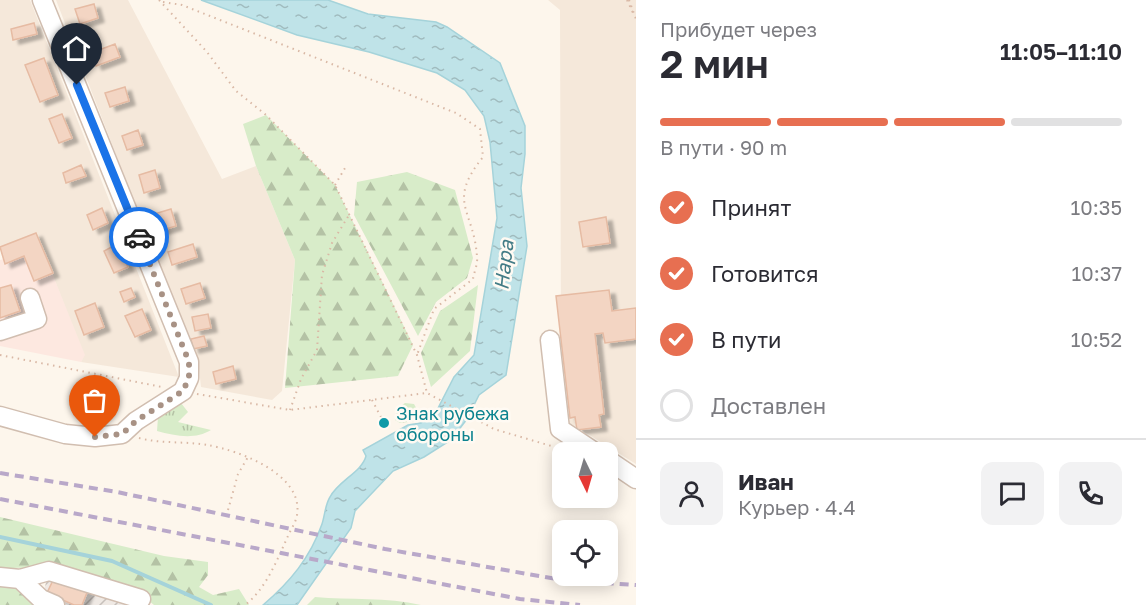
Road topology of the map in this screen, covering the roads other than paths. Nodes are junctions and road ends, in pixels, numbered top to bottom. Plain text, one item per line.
1 (42, 0) edge
2 (30, 298) dead end
3 (0, 331) edge
4 (550, 340) dead end
5 (0, 416) edge
6 (580, 442) edge
7 (618, 467) edge
8 (636, 479) edge
9 (0, 577) edge
10 (20, 579) junction
11 (141, 599) dead end
12 (55, 605) edge

1 - 5 street
2 - 3 street
4 - 6 street
7 - 8 street
9 - 10 street
10 - 11 street
10 - 12 street

